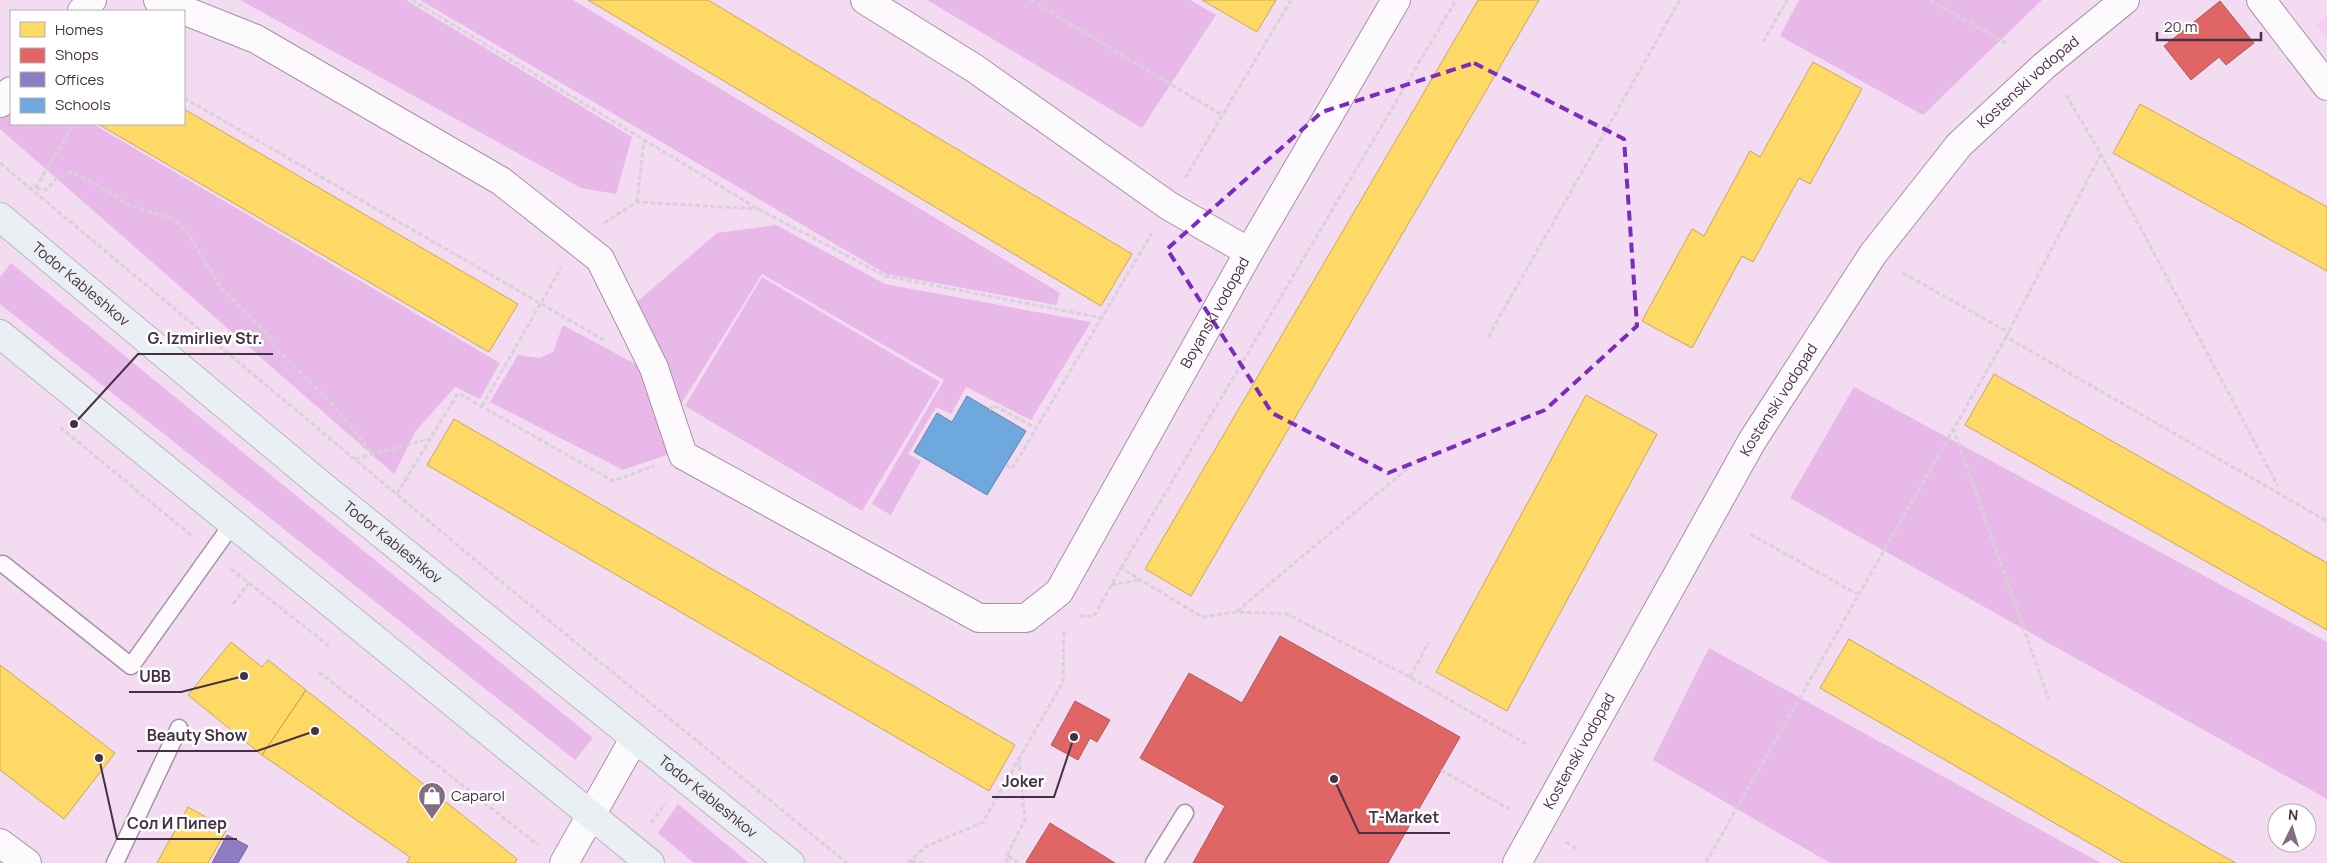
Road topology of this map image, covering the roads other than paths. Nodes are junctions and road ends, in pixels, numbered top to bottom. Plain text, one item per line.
1 (92, 0) edge
2 (158, 0) edge
3 (865, 0) edge
4 (1396, 0) edge
5 (2125, 0) edge
6 (2261, 0) edge
7 (83, 10) edge
8 (183, 10) edge
9 (185, 11) edge
10 (2327, 86) edge
11 (10, 92) edge
12 (0, 103) edge
13 (0, 217) edge
14 (1249, 252) junction
15 (0, 334) edge
16 (233, 524) junction
17 (3, 564) dead end
18 (179, 728) dead end
19 (634, 739) junction
20 (1185, 813) dead end
21 (592, 815) junction
22 (0, 843) edge
23 (555, 857) edge
24 (27, 863) edge
25 (115, 863) edge
26 (650, 863) edge
27 (790, 863) edge
28 (1154, 863) edge
29 (1517, 863) edge

1 - 7 street
2 - 8 street, Boyanski vodopad
3 - 14 street
4 - 14 street, Boyanski vodopad
5 - 29 street, Kostenski vodopad
6 - 10 street
9 - 14 street, Boyanski vodopad
11 - 12 street
13 - 19 main road, Todor Kableshkov
15 - 16 main road
16 - 17 lane
16 - 21 main road
18 - 25 lane
19 - 21 street
19 - 27 main road, Todor Kableshkov
20 - 28 lane
21 - 23 street
21 - 26 main road
22 - 24 street

